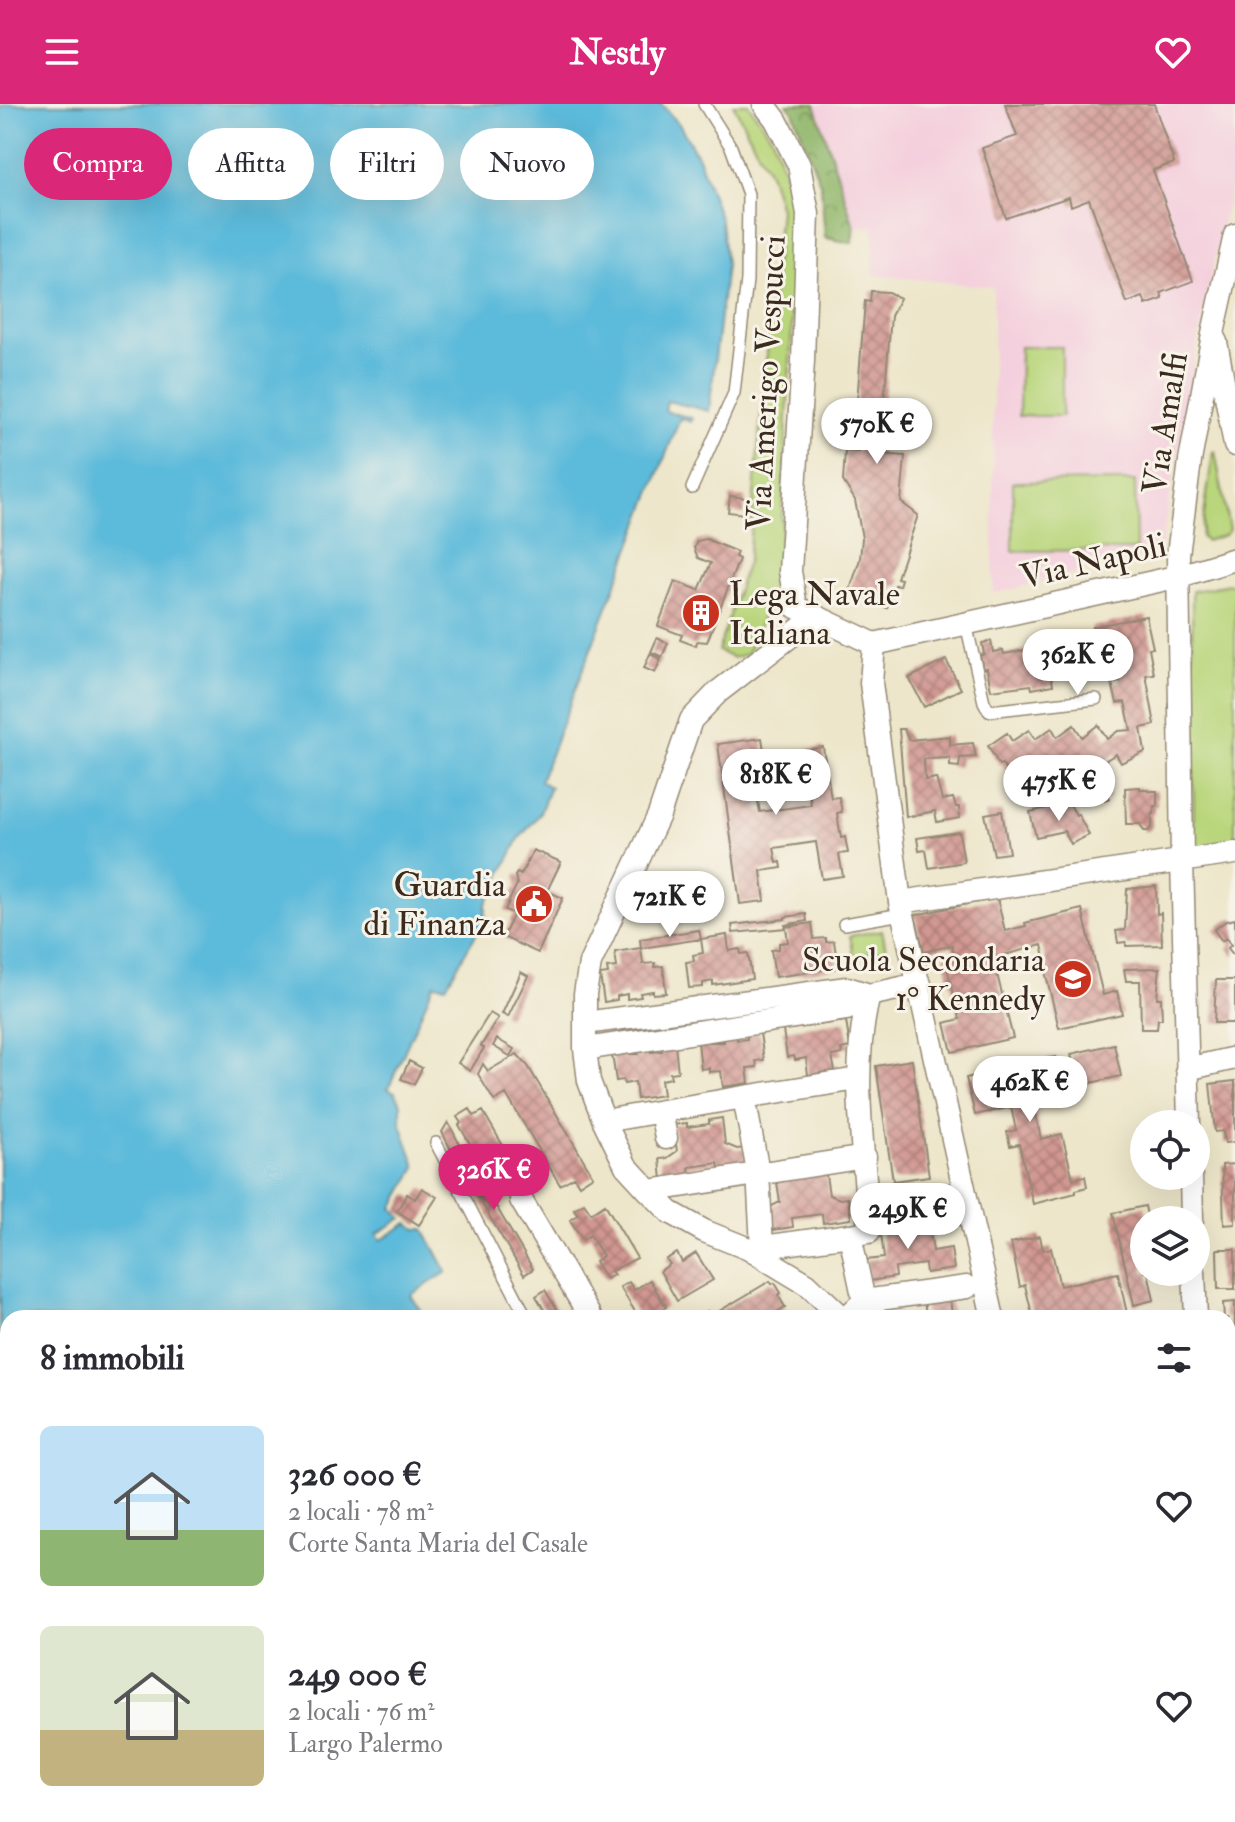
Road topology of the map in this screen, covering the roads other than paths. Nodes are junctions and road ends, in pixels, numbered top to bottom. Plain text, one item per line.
1 (704, 104) edge
2 (764, 104) edge
3 (1235, 235) edge
4 (1230, 278) edge
5 (1214, 329) junction
6 (1235, 445) edge
7 (692, 488) dead end
8 (1235, 559) edge
9 (1180, 576) junction
10 (814, 618) junction
11 (966, 624) junction
12 (874, 644) junction
13 (1096, 699) dead end
14 (1235, 853) edge
15 (1182, 861) junction
16 (901, 908) junction
17 (844, 924) dead end
18 (920, 984) junction
19 (869, 995) junction
20 (585, 1023) junction
21 (585, 1049) junction
22 (1235, 1058) edge
23 (1187, 1069) junction
24 (858, 1079) junction
25 (744, 1097) junction
26 (1188, 1110) edge
27 (661, 1111) junction
28 (604, 1121) junction
29 (666, 1138) dead end
30 (436, 1143) dead end
31 (865, 1157) junction
32 (758, 1172) junction
33 (649, 1191) junction
34 (950, 1195) dead end
35 (521, 1200) dead end
36 (868, 1208) junction
37 (850, 1235) junction
38 (755, 1248) junction
39 (1195, 1286) edge
40 (967, 1287) dead end
41 (864, 1301) junction
42 (523, 1310) edge
43 (586, 1310) edge
44 (835, 1310) edge
45 (853, 1310) edge
46 (991, 1310) edge
47 (1196, 1310) edge

1 - 7 lane
2 - 10 street, Via Amerigo Vespucci
3 - 4 street, Via Amalfi
4 - 5 street, Via Amalfi
5 - 6 street, Via Amalfi
5 - 9 street, Via Amalfi
8 - 9 street, Via Napoli
9 - 11 street, Via Napoli
9 - 15 street, Via Amalfi
10 - 12 street
10 - 20 street
11 - 12 street, Via Napoli
11 - 13 lane
12 - 16 street
14 - 15 street
15 - 16 street
15 - 23 street, Via Amalfi
16 - 17 lane
16 - 18 street
18 - 19 street
18 - 46 street
19 - 20 street
19 - 21 street
19 - 24 street
20 - 21 street
21 - 28 street
22 - 23 street
23 - 26 street, Via Amalfi
24 - 25 street
24 - 31 street
25 - 27 street
25 - 32 street
27 - 28 street
27 - 29 street
28 - 33 street
30 - 42 lane
31 - 32 street
31 - 36 street
32 - 33 street
32 - 38 street
33 - 38 street
34 - 36 street
35 - 43 street
36 - 37 street
37 - 38 street
37 - 41 street
38 - 44 street
39 - 47 street
40 - 41 street
41 - 45 street

